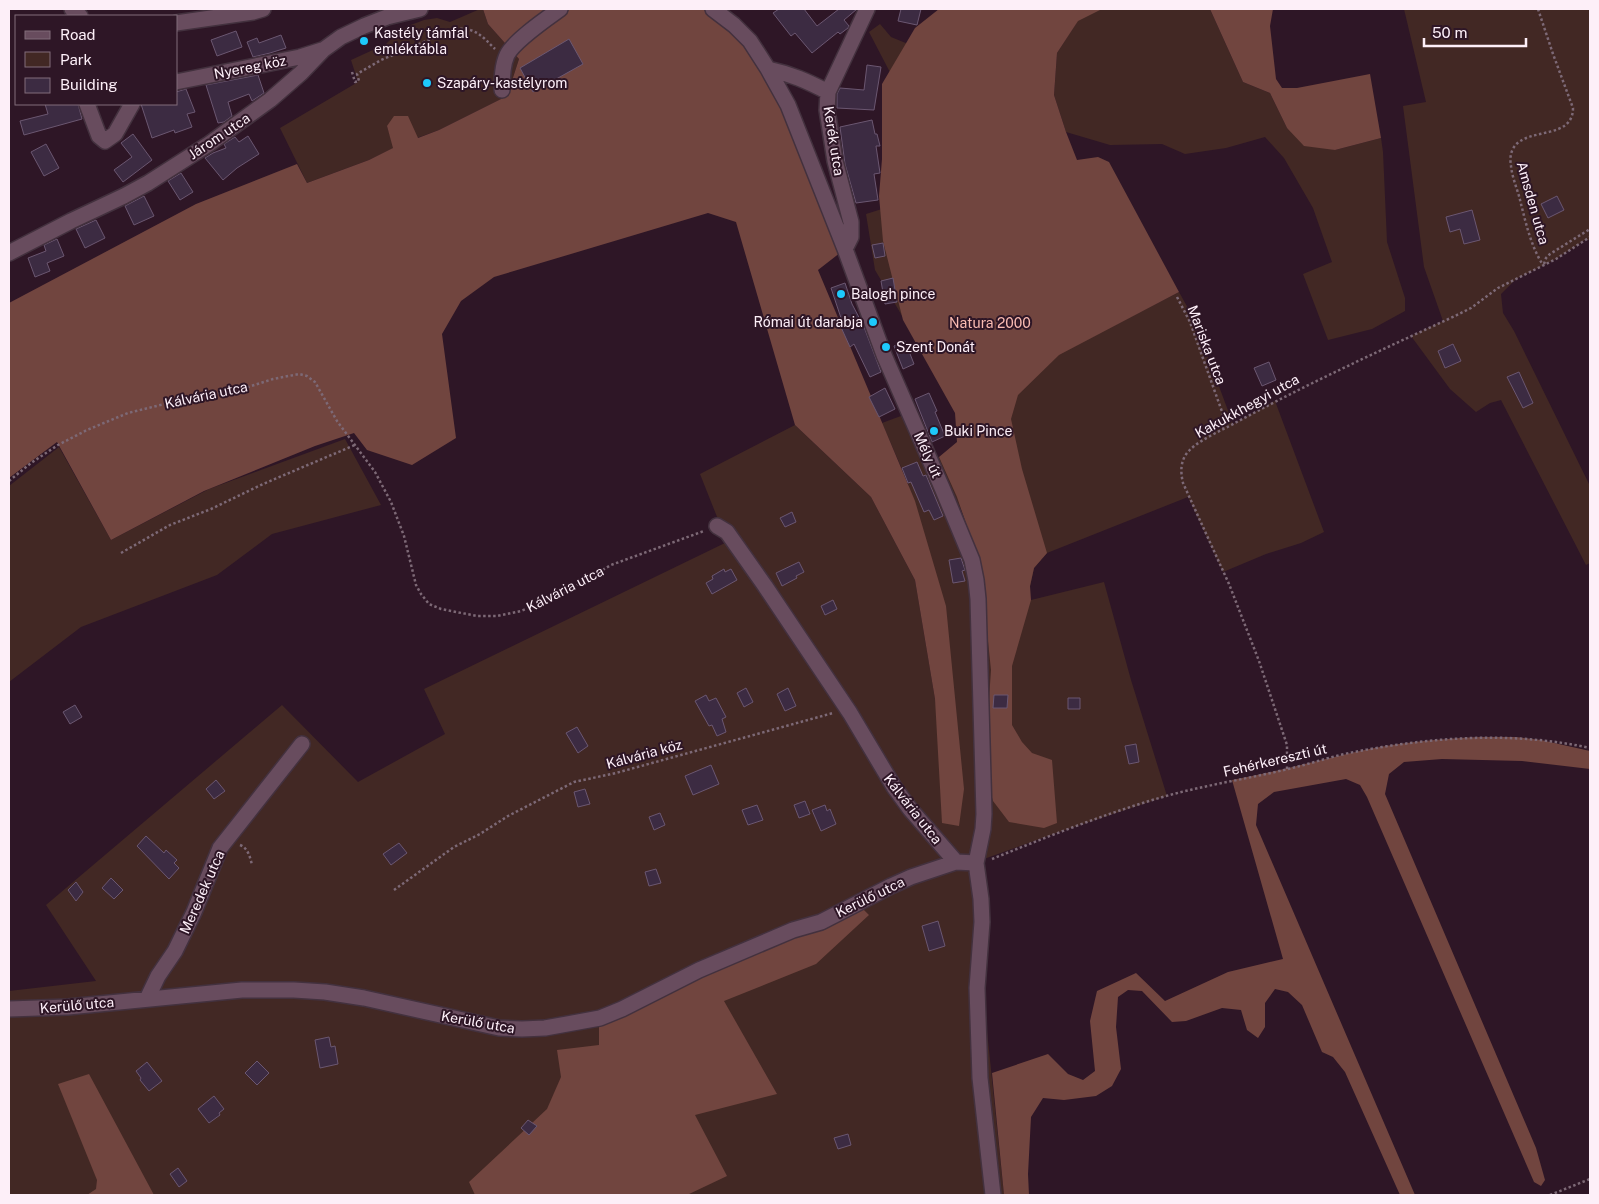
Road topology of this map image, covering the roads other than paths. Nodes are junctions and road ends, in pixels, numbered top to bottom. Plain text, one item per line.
1 (263, 9) edge
2 (420, 9) edge
3 (560, 9) edge
4 (713, 9) edge
5 (867, 9) edge
6 (178, 23) edge
7 (324, 50) junction
8 (768, 69) junction
9 (178, 82) edge
10 (502, 90) dead end
11 (828, 92) junction
12 (87, 105) edge
13 (131, 105) edge
14 (845, 249) junction
15 (9, 254) edge
16 (717, 526) road end
17 (302, 744) dead end
18 (956, 862) junction
19 (976, 862) junction
20 (147, 999) junction
21 (9, 1009) edge
22 (993, 1195) edge

1 - 6 street
2 - 7 street, Járom utca
3 - 10 street
4 - 8 street, Mély út
5 - 11 street, Kerék utca
7 - 9 street, Nyereg köz
7 - 15 street, Járom utca
8 - 11 street
8 - 14 street, Mély út
11 - 14 street, Kerék utca
12 - 13 street
14 - 19 street, Mély út
16 - 18 street, Kálvária utca
17 - 20 street, Meredek utca
18 - 19 street, Kerülő utca
18 - 20 street, Kerülő utca
19 - 22 street, Mély út
20 - 21 street, Kerülő utca

